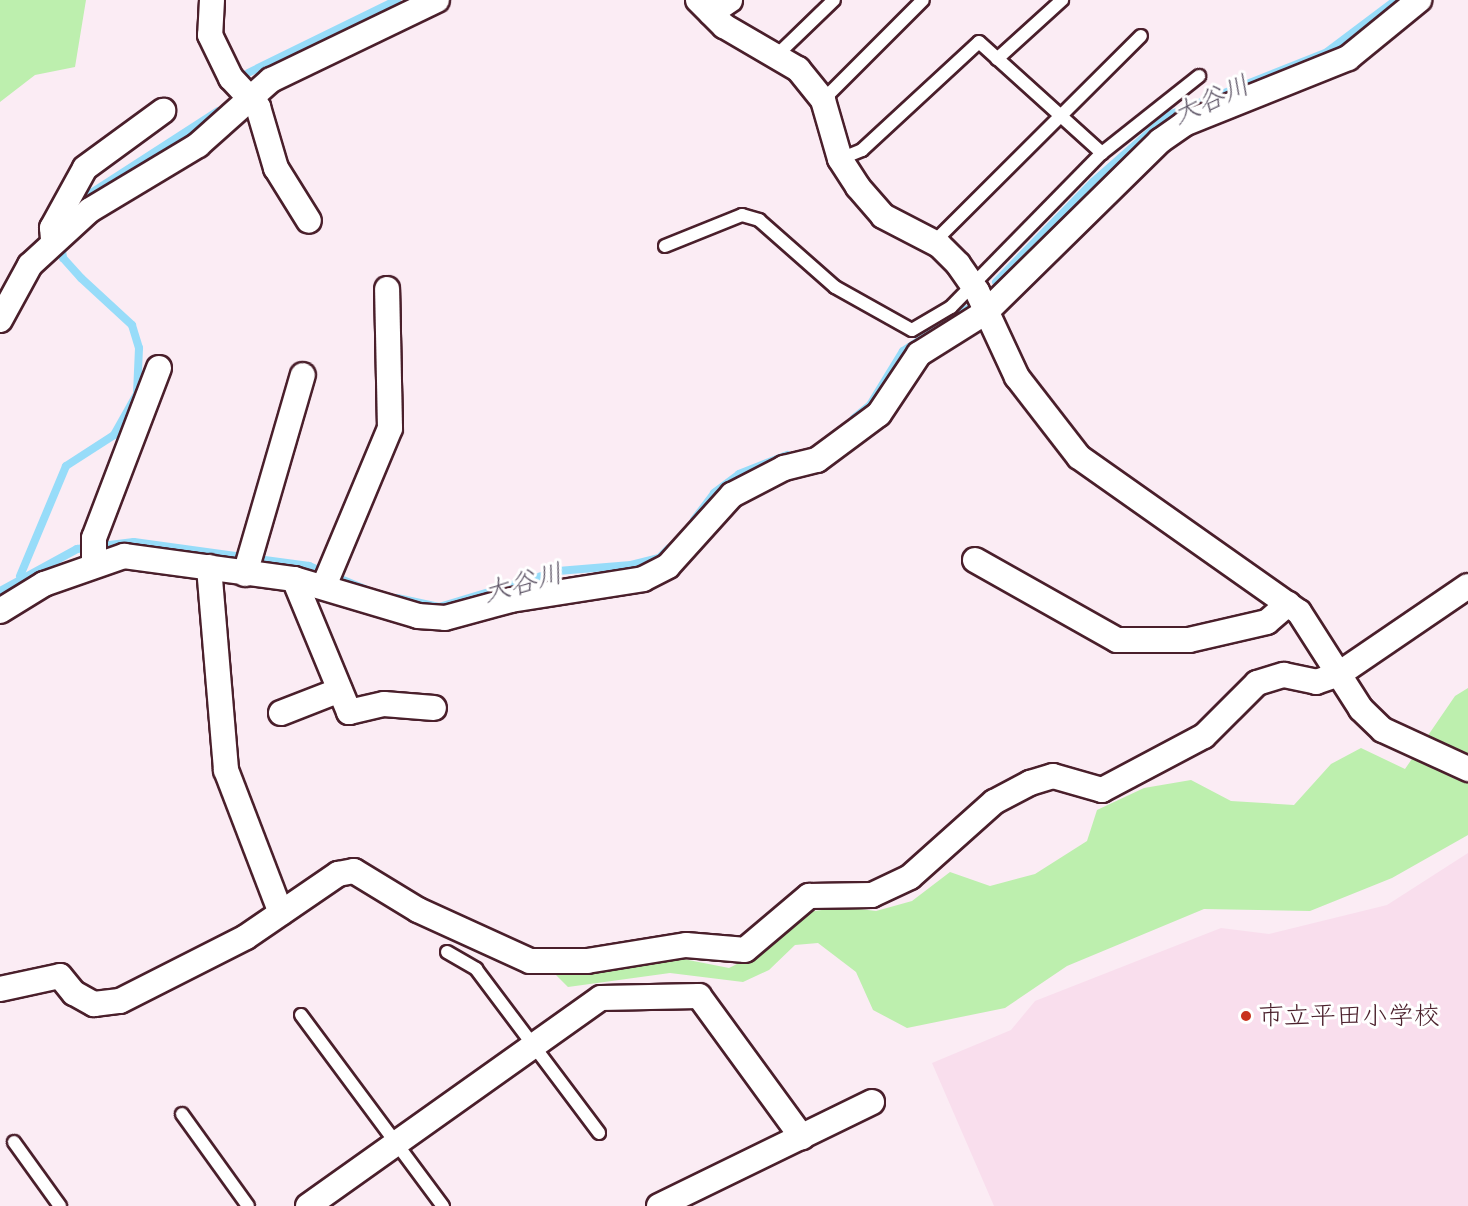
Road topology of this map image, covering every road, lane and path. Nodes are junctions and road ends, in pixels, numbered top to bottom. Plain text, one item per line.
1 (212, 0) edge
2 (437, 0) edge
3 (834, 0) edge
4 (923, 0) edge
5 (1062, 0) edge
6 (1419, 0) edge
7 (713, 4) edge
8 (1141, 36) dead end
9 (777, 55) junction
10 (997, 59) junction
11 (1198, 76) dead end
12 (250, 97) junction
13 (823, 100) junction
14 (163, 111) dead end
15 (1060, 117) junction
16 (1102, 153) junction
17 (840, 159) junction
18 (309, 221) dead end
19 (53, 239) junction
20 (934, 242) junction
21 (665, 246) dead end
22 (973, 285) junction
23 (387, 289) dead end
24 (986, 312) junction
25 (0, 320) edge
26 (159, 368) dead end
27 (303, 375) dead end
28 (94, 552) junction
29 (975, 560) dead end
30 (248, 563) junction
31 (209, 567) junction
32 (328, 576) junction
33 (294, 579) junction
34 (1468, 586) edge
35 (1288, 604) junction
36 (0, 611) edge
37 (1340, 674) junction
38 (340, 690) junction
39 (434, 708) dead end
40 (281, 713) dead end
41 (1468, 769) edge
42 (281, 913) junction
43 (447, 952) dead end
44 (0, 989) edge
45 (301, 1015) dead end
46 (531, 1044) junction
47 (872, 1102) dead end
48 (182, 1114) dead end
49 (599, 1133) dead end
50 (802, 1137) junction
51 (14, 1142) dead end
52 (395, 1143) junction
53 (60, 1206) edge
54 (248, 1206) edge
55 (308, 1206) edge
56 (442, 1206) edge
57 (658, 1206) edge

1 - 12 street
2 - 12 street
3 - 9 lane
4 - 13 lane
5 - 10 lane
6 - 24 street
7 - 9 street
8 - 15 lane
9 - 13 street
10 - 15 lane
10 - 17 lane
11 - 16 lane
12 - 18 street
12 - 19 street
13 - 17 street
14 - 19 street
15 - 16 lane
15 - 20 lane
16 - 22 lane
17 - 20 street
19 - 25 street
20 - 22 street
21 - 22 lane
22 - 24 street
23 - 32 street
24 - 32 street
24 - 35 street
26 - 28 street
27 - 30 street
28 - 31 street
28 - 36 street
29 - 35 street
30 - 31 street
30 - 33 street
31 - 42 street
32 - 33 street
33 - 38 street
34 - 37 street
35 - 37 street
37 - 41 street
37 - 42 street
38 - 39 street
38 - 40 street
42 - 44 street
43 - 46 lane
45 - 52 lane
46 - 49 lane
46 - 50 street
46 - 52 street
47 - 50 street
48 - 54 lane
50 - 57 street
51 - 53 lane
52 - 55 street
52 - 56 lane

